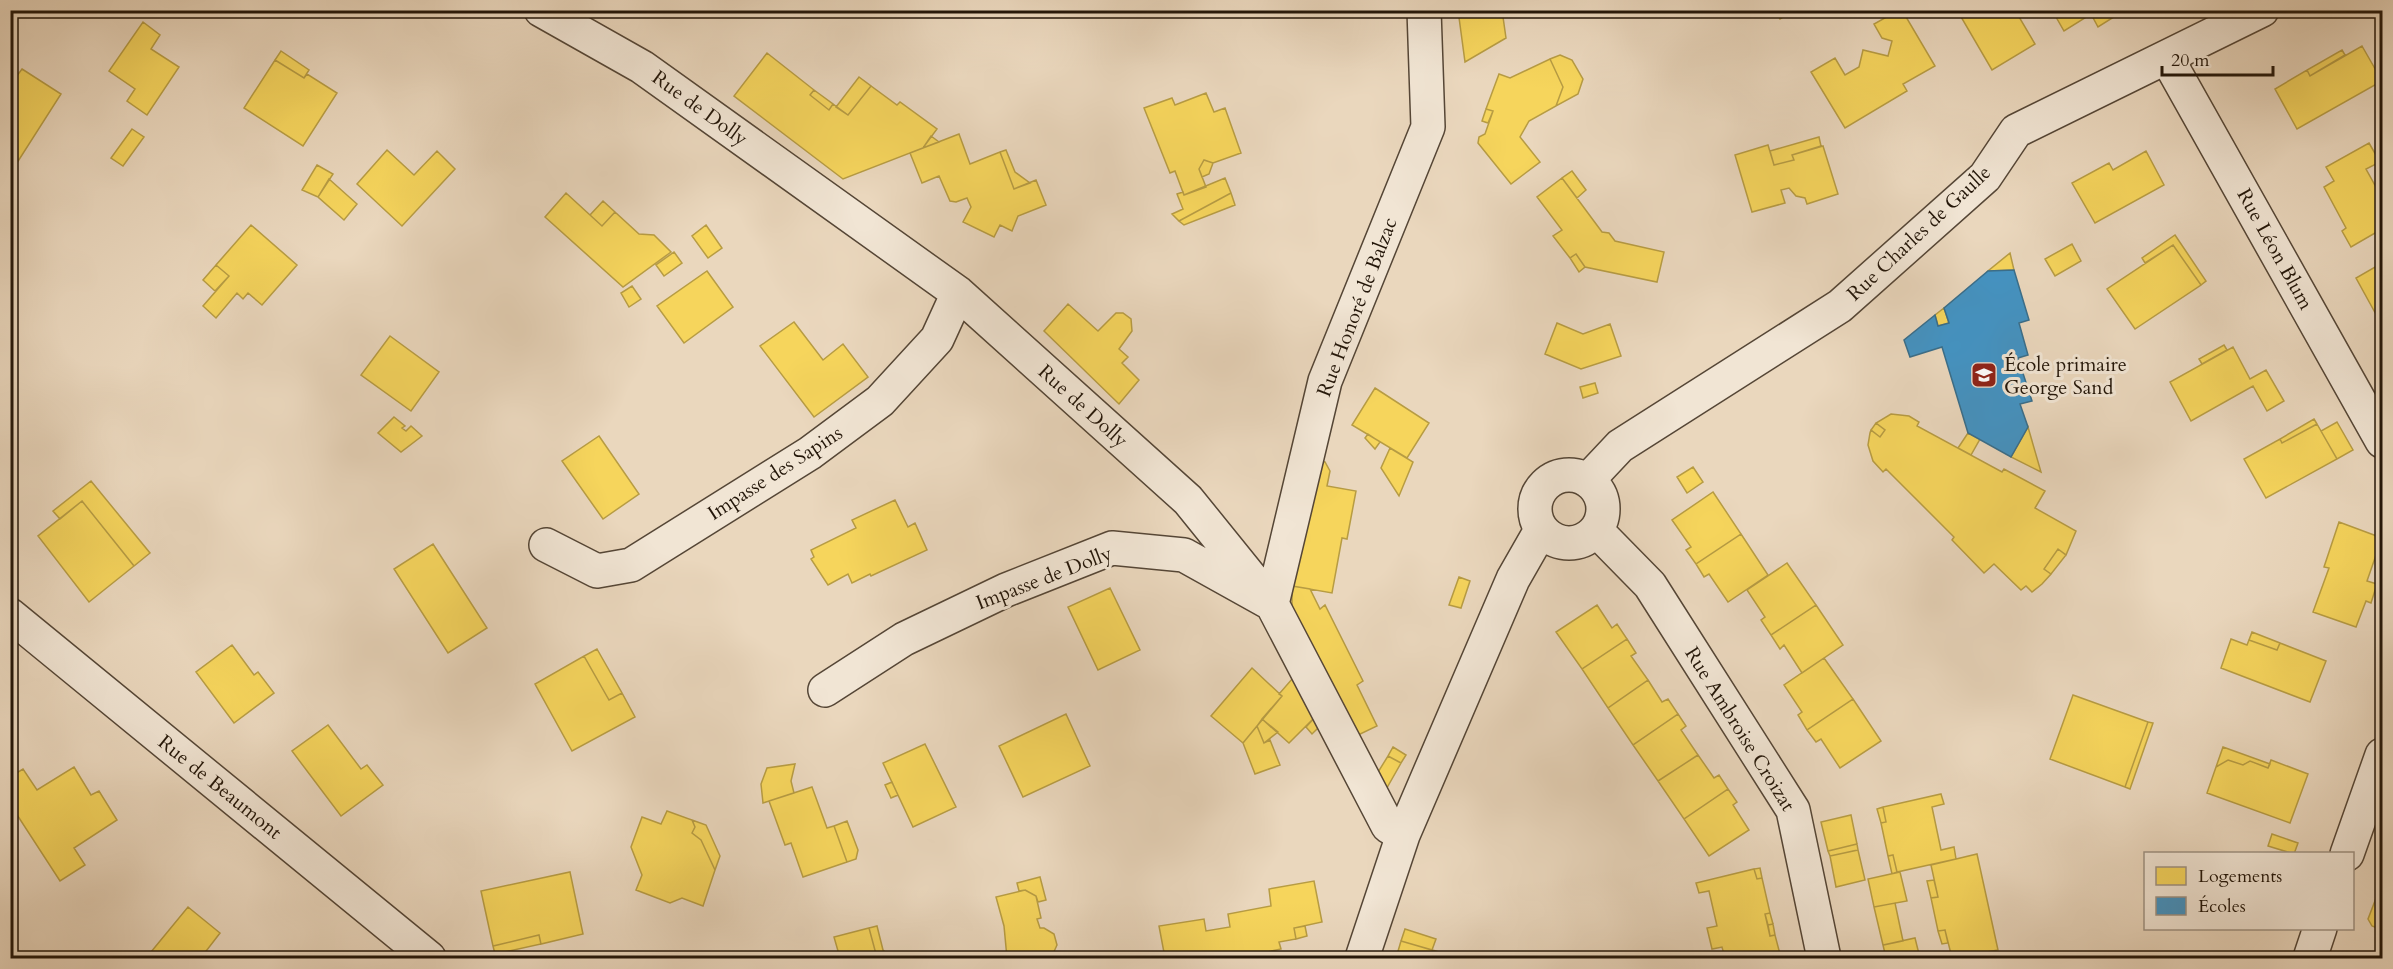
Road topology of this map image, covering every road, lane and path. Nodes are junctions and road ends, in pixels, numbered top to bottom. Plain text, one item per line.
1 (541, 10) edge
2 (1424, 10) edge
3 (2262, 10) edge
4 (2167, 58) junction
5 (958, 293) junction
6 (2382, 441) edge
7 (1588, 480) junction
8 (1541, 530) junction
9 (1596, 530) junction
10 (546, 545) dead end
11 (1272, 604) junction
12 (10, 615) edge
13 (825, 690) dead end
14 (2382, 755) edge
15 (1403, 835) junction
16 (2348, 852) edge
17 (2319, 930) edge
18 (429, 958) edge
19 (1362, 958) edge
20 (1824, 958) edge
21 (2310, 958) edge

1 - 5 street, Rue de Dolly
2 - 11 street, Rue Honoré de Balzac
3 - 4 street, Rue Charles de Gaulle
4 - 6 street, Rue Léon Blum
4 - 7 street, Rue Charles de Gaulle
5 - 10 street, Impasse des Sapins
5 - 11 street, Rue de Dolly
7 - 8 street
7 - 9 street
8 - 9 street
8 - 15 street
9 - 20 street, Rue Ambroise Croizat
11 - 13 street, Impasse de Dolly
11 - 15 street, Rue de Dolly
12 - 18 street, Rue de Beaumont
14 - 16 street
15 - 19 street
17 - 21 street

